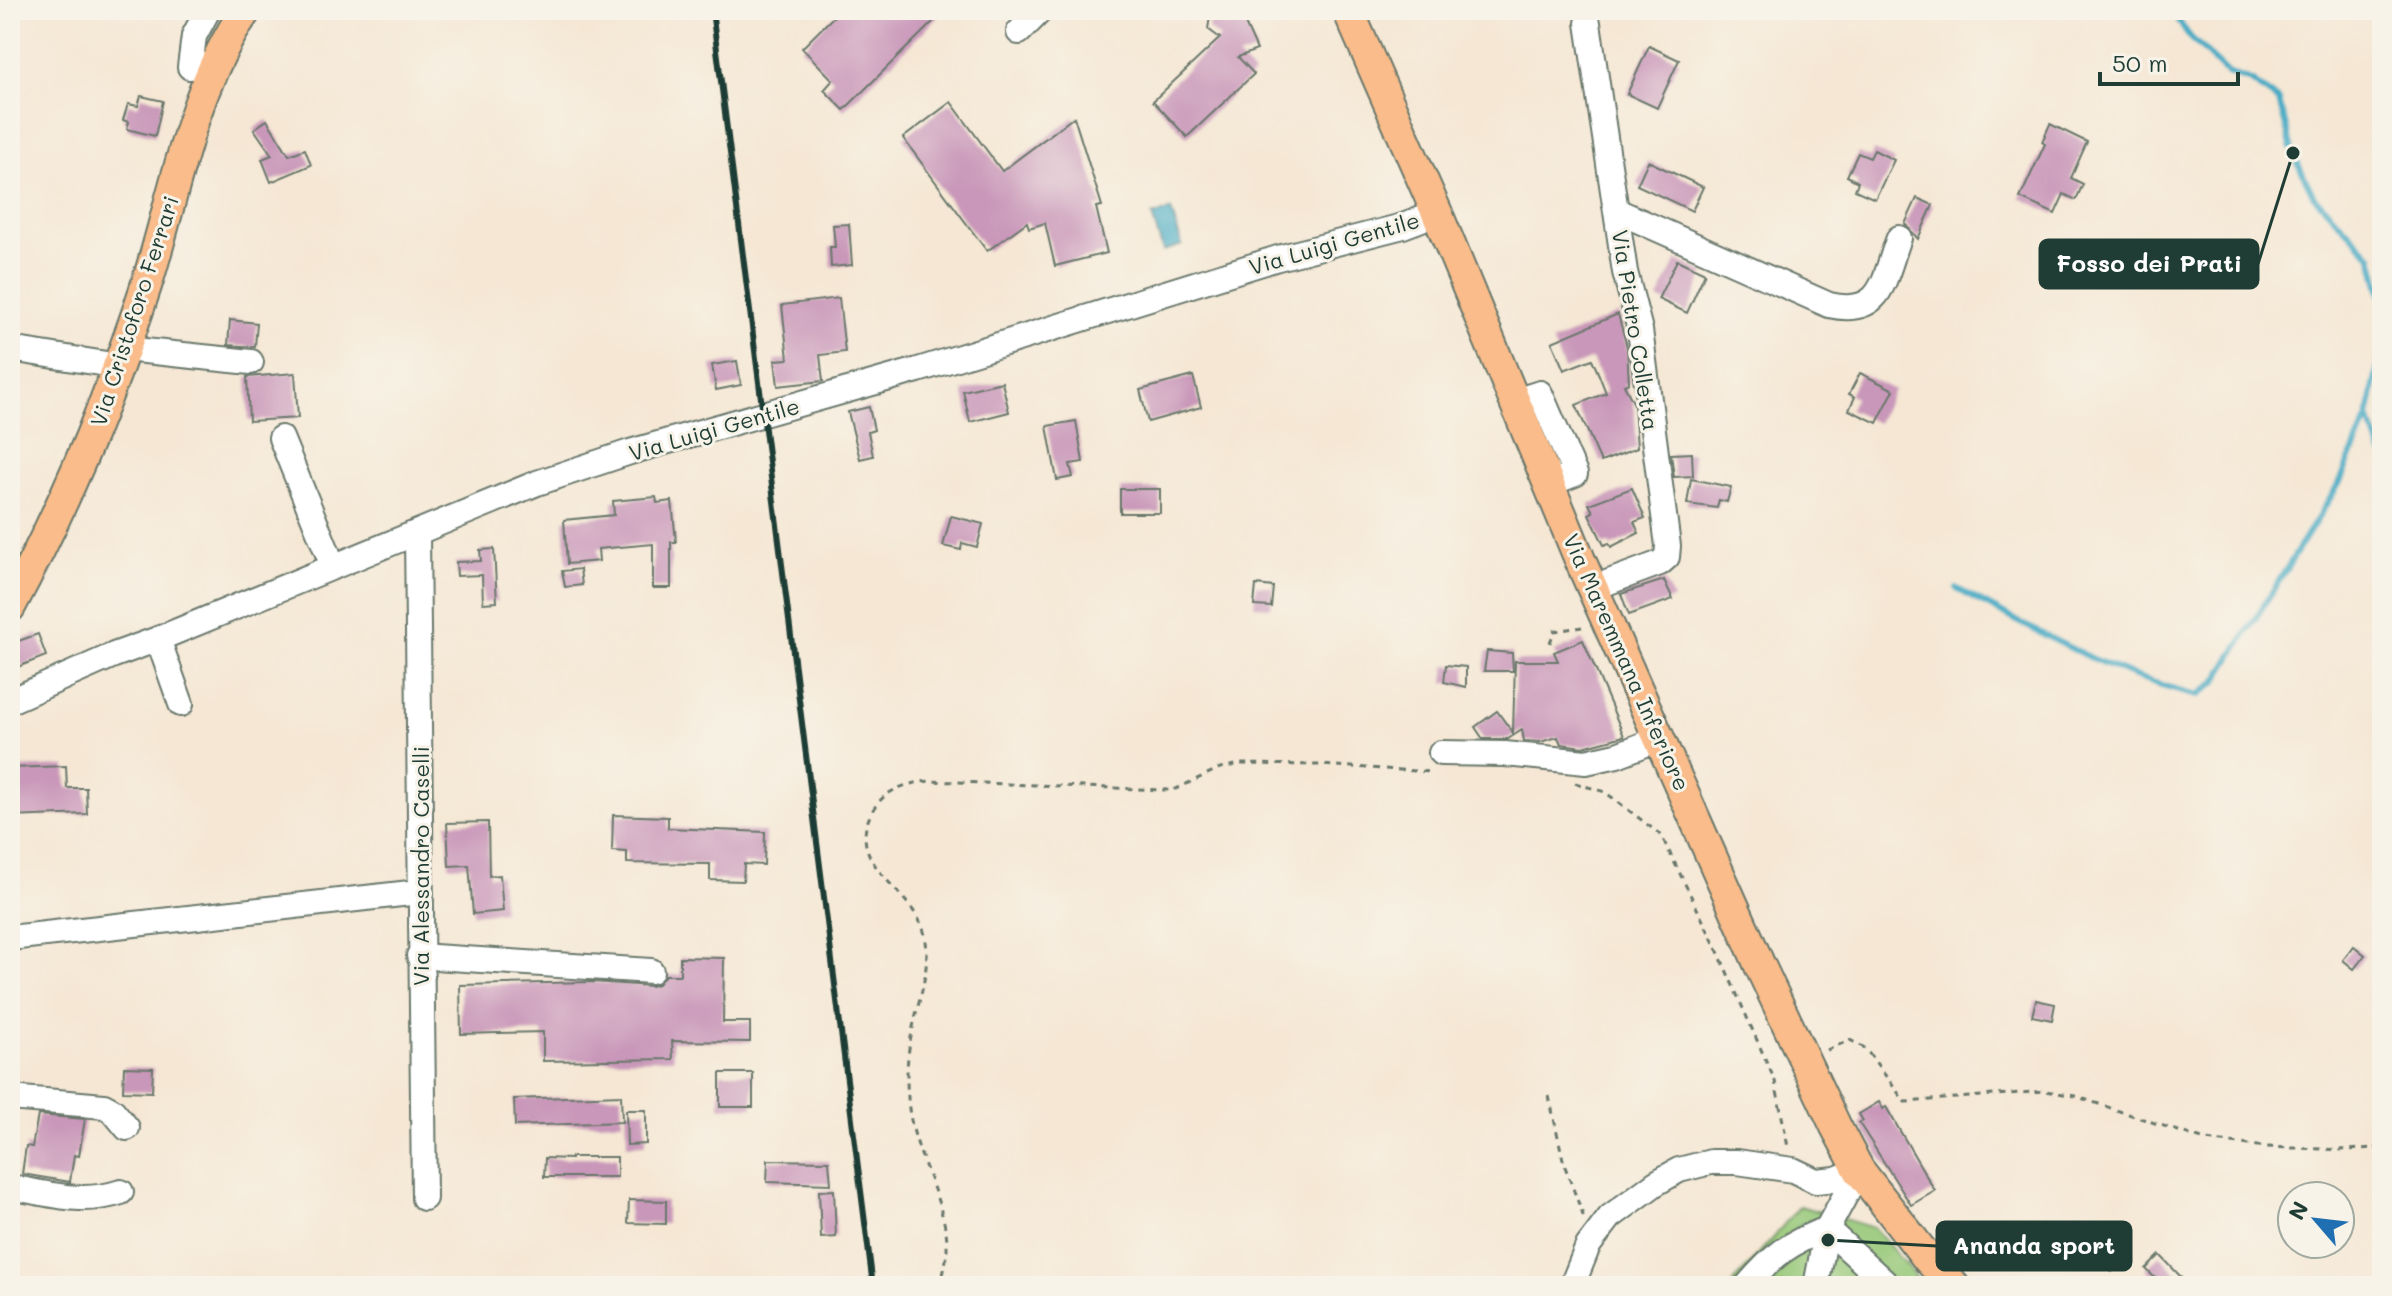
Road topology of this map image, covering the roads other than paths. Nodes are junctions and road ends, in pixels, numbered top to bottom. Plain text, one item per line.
1 (208, 10) edge
2 (246, 10) edge
3 (1041, 10) edge
4 (1348, 10) edge
5 (1588, 23) dead end
6 (1019, 32) dead end
7 (191, 67) junction
8 (1617, 211) junction
9 (1437, 213) junction
10 (1899, 238) dead end
11 (10, 349) edge
12 (122, 358) junction
13 (251, 362) dead end
14 (281, 438) dead end
15 (417, 534) junction
16 (333, 566) junction
17 (1593, 588) junction
18 (10, 607) edge
19 (158, 639) junction
20 (10, 701) edge
21 (181, 704) dead end
22 (1661, 738) junction
23 (1442, 763) road end
24 (419, 892) junction
25 (10, 938) edge
26 (419, 956) junction
27 (651, 971) dead end
28 (10, 1098) edge
29 (127, 1128) dead end
30 (1859, 1170) junction
31 (10, 1187) edge
32 (121, 1192) dead end
33 (424, 1198) dead end
34 (1827, 1229) junction
35 (1572, 1286) edge
36 (1747, 1286) edge
37 (1816, 1286) edge
38 (1889, 1286) edge
39 (1954, 1286) edge

1 - 7 street
2 - 7 main road, Via Cristoforo Ferrari
3 - 6 street
4 - 9 main road, Via Maremmana Inferiore
5 - 8 street, Via Pietro Colletta
7 - 12 main road, Via Cristoforo Ferrari
8 - 10 street
8 - 17 street, Via Pietro Colletta
9 - 15 street, Via Luigi Gentile
9 - 17 main road, Via Maremmana Inferiore
11 - 12 street
12 - 13 street
12 - 18 main road, Via Cristoforo Ferrari
14 - 16 street
15 - 16 street, Via Luigi Gentile
15 - 24 street, Via Alessandro Caselli
16 - 19 street, Via Luigi Gentile
17 - 22 main road, Via Maremmana Inferiore
19 - 20 street, Via Luigi Gentile
19 - 21 street
22 - 23 street
22 - 30 main road, Via Maremmana Inferiore
24 - 25 street
24 - 26 street, Via Alessandro Caselli
26 - 27 street
26 - 33 street, Via Alessandro Caselli
28 - 29 street
30 - 34 street
30 - 35 street
30 - 39 main road, Via Maremmana Inferiore
31 - 32 street
34 - 36 street
34 - 37 street
34 - 38 street

